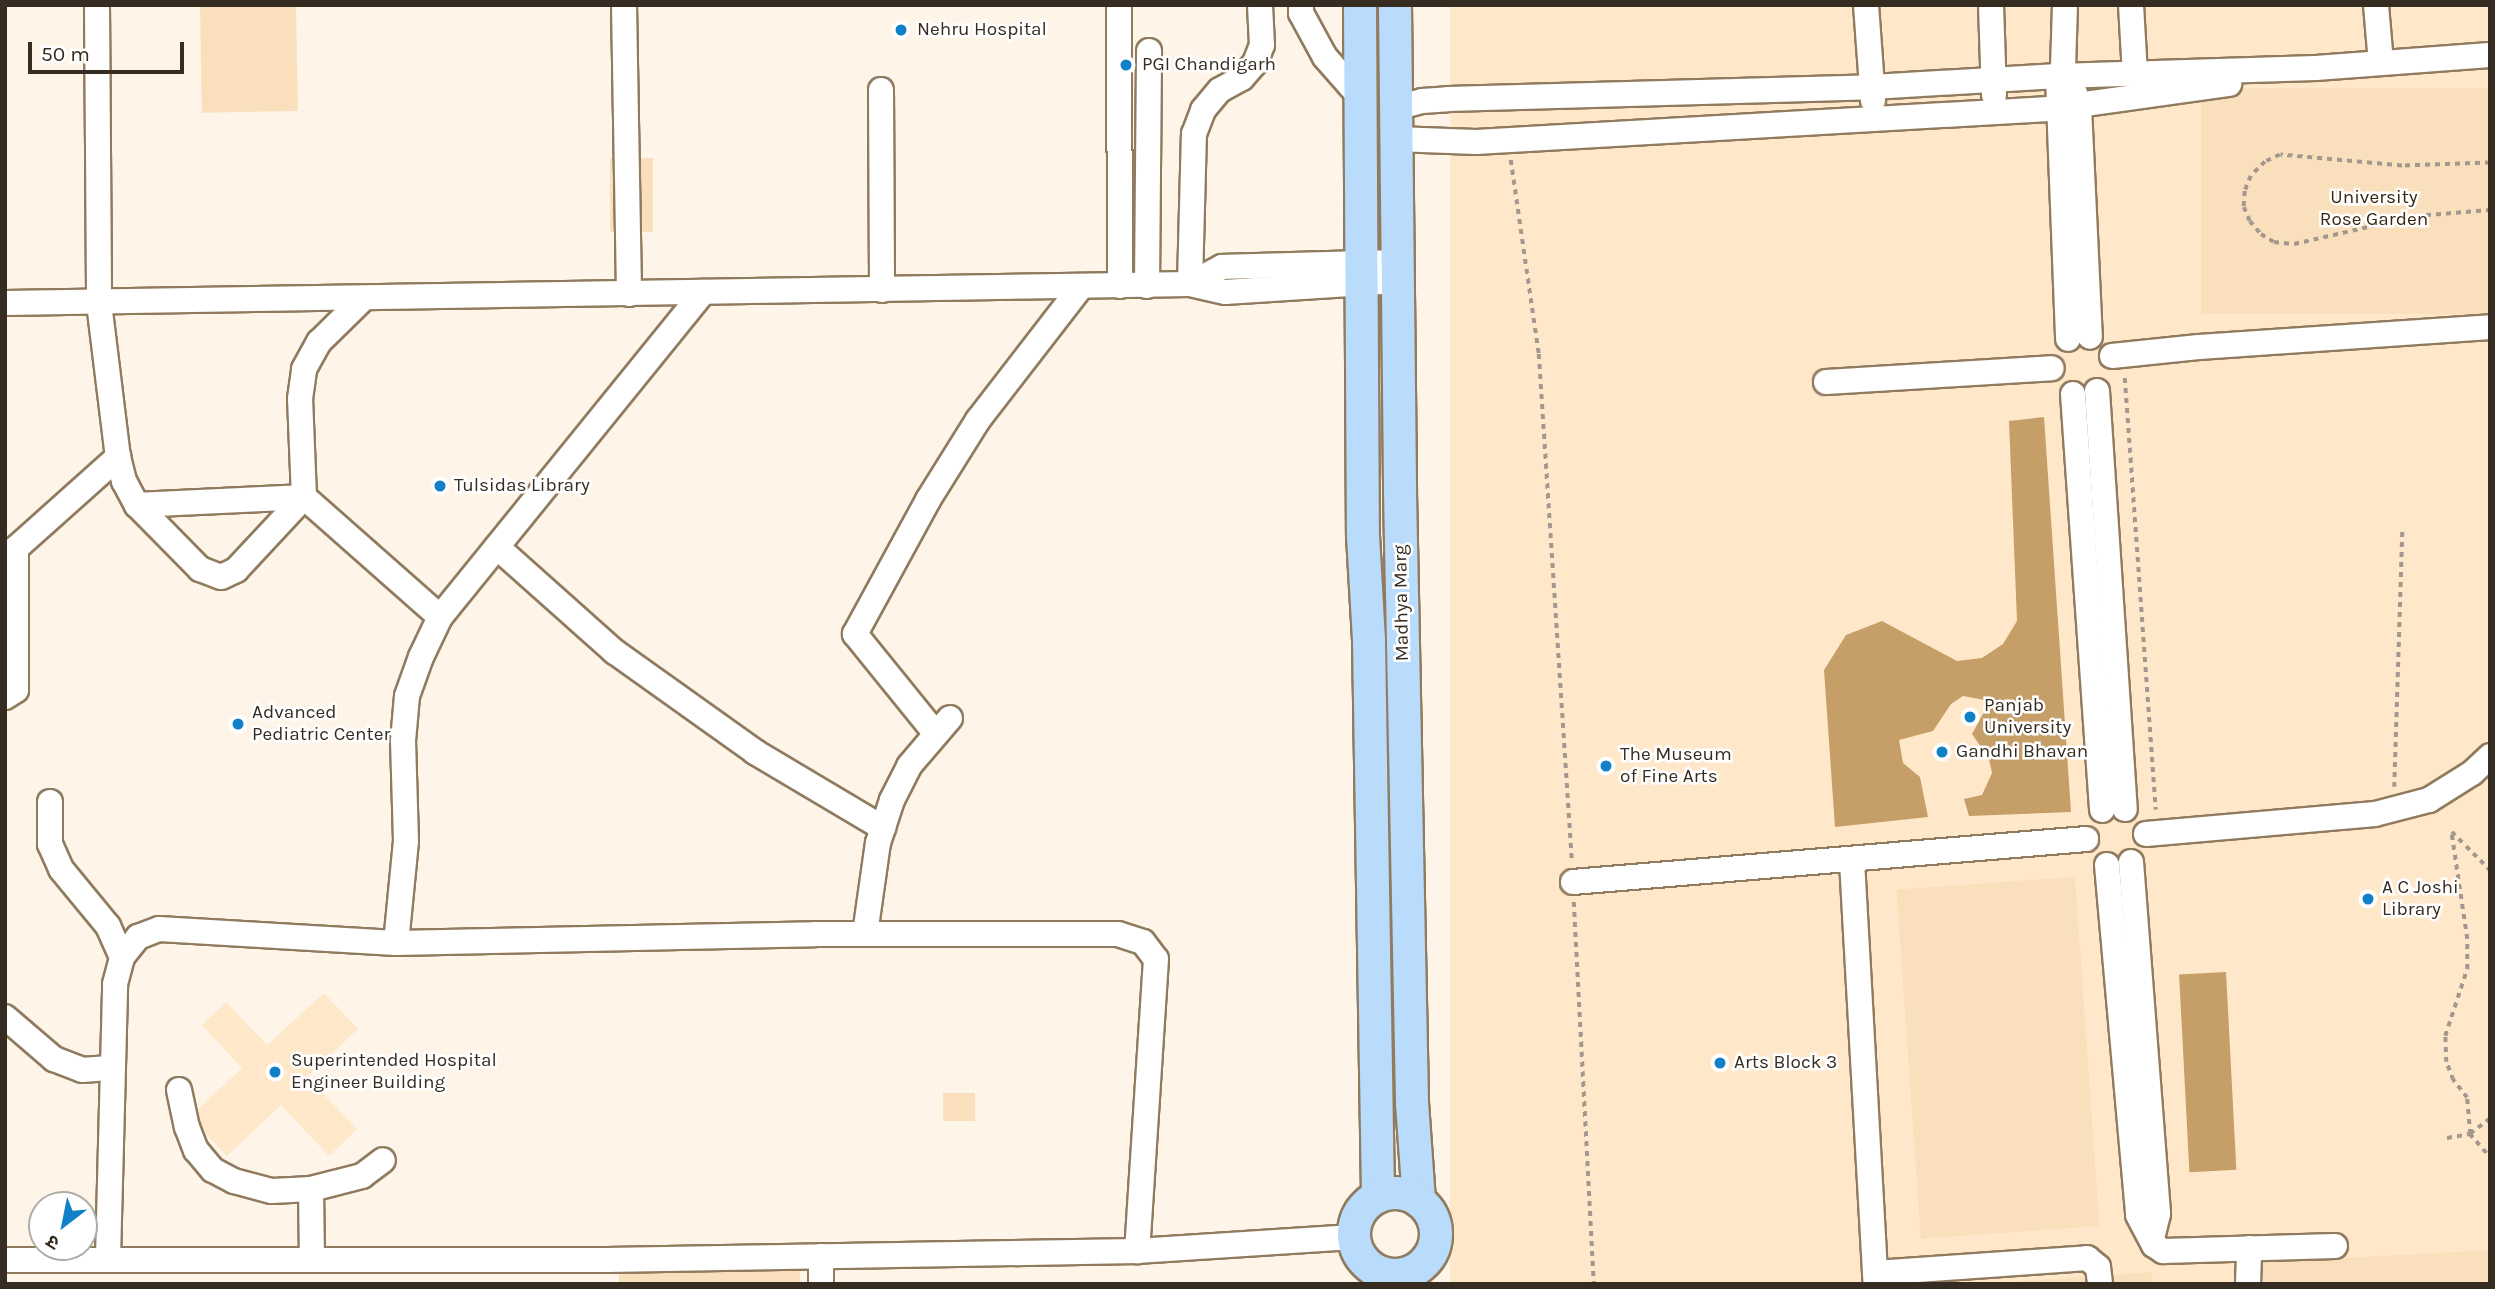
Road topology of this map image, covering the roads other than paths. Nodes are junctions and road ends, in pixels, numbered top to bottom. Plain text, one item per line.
1 (97, 5) edge
2 (624, 5) edge
3 (1119, 5) edge
4 (1260, 5) edge
5 (1301, 5) edge
6 (1360, 5) edge
7 (1395, 5) edge
8 (1866, 5) edge
9 (1991, 5) edge
10 (2065, 5) edge
11 (2131, 5) edge
12 (2376, 5) edge
13 (1149, 51) dead end
14 (2490, 55) edge
15 (2381, 63) junction
16 (2316, 68) junction
17 (2064, 73) junction
18 (2136, 75) junction
19 (1994, 79) junction
20 (1872, 87) junction
21 (881, 90) dead end
22 (1571, 96) junction
23 (1360, 97) junction
24 (1395, 108) junction
25 (2069, 108) junction
26 (1995, 113) junction
27 (1874, 119) junction
28 (1573, 137) junction
29 (1395, 139) junction
30 (1362, 272) junction
31 (1397, 272) junction
32 (1190, 284) junction
33 (1120, 286) junction
34 (1147, 286) junction
35 (1080, 288) junction
36 (882, 290) junction
37 (703, 292) junction
38 (629, 293) junction
39 (364, 298) junction
40 (5, 303) edge
41 (99, 303) junction
42 (2490, 327) edge
43 (2079, 338) junction
44 (2118, 356) junction
45 (2052, 368) junction
46 (1826, 382) dead end
47 (2085, 392) junction
48 (118, 457) junction
49 (304, 497) junction
50 (137, 505) junction
51 (496, 547) junction
52 (11, 553) edge
53 (440, 617) junction
54 (5, 697) edge
55 (2490, 756) edge
56 (50, 802) dead end
57 (2114, 809) junction
58 (883, 828) junction
59 (2152, 834) junction
60 (2086, 839) junction
61 (1852, 861) junction
62 (2119, 864) junction
63 (1573, 883) road end
64 (865, 934) junction
65 (396, 943) junction
66 (122, 957) junction
67 (5, 1017) edge
68 (113, 1068) junction
69 (179, 1090) dead end
70 (383, 1160) dead end
71 (311, 1189) junction
72 (1378, 1196) junction
73 (1419, 1201) junction
74 (2335, 1246) dead end
75 (2249, 1248) junction
76 (1137, 1251) junction
77 (821, 1256) junction
78 (107, 1258) junction
79 (5, 1260) edge
80 (312, 1260) junction
81 (1362, 1261) edge
82 (607, 1272) edge
83 (1424, 1274) edge
84 (1875, 1279) edge
85 (821, 1284) edge
86 (2100, 1284) edge
87 (2249, 1284) edge

1 - 41 street
2 - 38 street
3 - 33 street
4 - 32 street
5 - 23 street
6 - 23 main road, Madhya Marg
7 - 24 main road, Madhya Marg
8 - 20 street
9 - 19 street
10 - 17 street
11 - 18 street
12 - 15 street
13 - 34 street
14 - 15 street
15 - 16 street
16 - 18 street
16 - 25 street
17 - 18 street
17 - 19 street
17 - 25 street
19 - 20 street
19 - 26 street
20 - 22 street
20 - 27 street
21 - 36 street
22 - 24 street
22 - 28 street
23 - 30 main road, Madhya Marg
24 - 29 main road, Madhya Marg
25 - 26 street
25 - 43 street
26 - 27 street
27 - 28 street
28 - 29 street
29 - 31 main road, Madhya Marg
30 - 31 street
30 - 32 street
30 - 72 main road, Madhya Marg
31 - 73 main road, Madhya Marg
32 - 34 street
33 - 34 street
33 - 35 street
35 - 36 street
35 - 58 street
36 - 37 street
37 - 38 street
37 - 51 street
38 - 39 street
39 - 41 street
39 - 49 street
40 - 41 street
41 - 48 street
42 - 44 street
43 - 44 street
43 - 45 street
44 - 47 street
45 - 46 street
45 - 47 street
47 - 57 street
48 - 50 street
48 - 52 street
49 - 50 street
49 - 50 street
49 - 53 street
51 - 53 street
51 - 58 street
52 - 54 street
53 - 65 street
55 - 59 street
56 - 66 street
57 - 59 street
57 - 60 street
58 - 64 street
59 - 62 street
60 - 61 street
60 - 62 street
61 - 63 street
61 - 84 street
62 - 75 street
64 - 65 street
64 - 76 street
65 - 66 street
66 - 68 street
67 - 68 street
68 - 78 street
69 - 71 street
70 - 71 street
71 - 80 street
72 - 73 main road
72 - 81 main road
73 - 83 main road
74 - 75 street
75 - 87 street
76 - 77 street
76 - 81 street
77 - 82 street
77 - 85 street
78 - 79 street
78 - 80 street
80 - 82 street
81 - 83 main road
84 - 86 street

